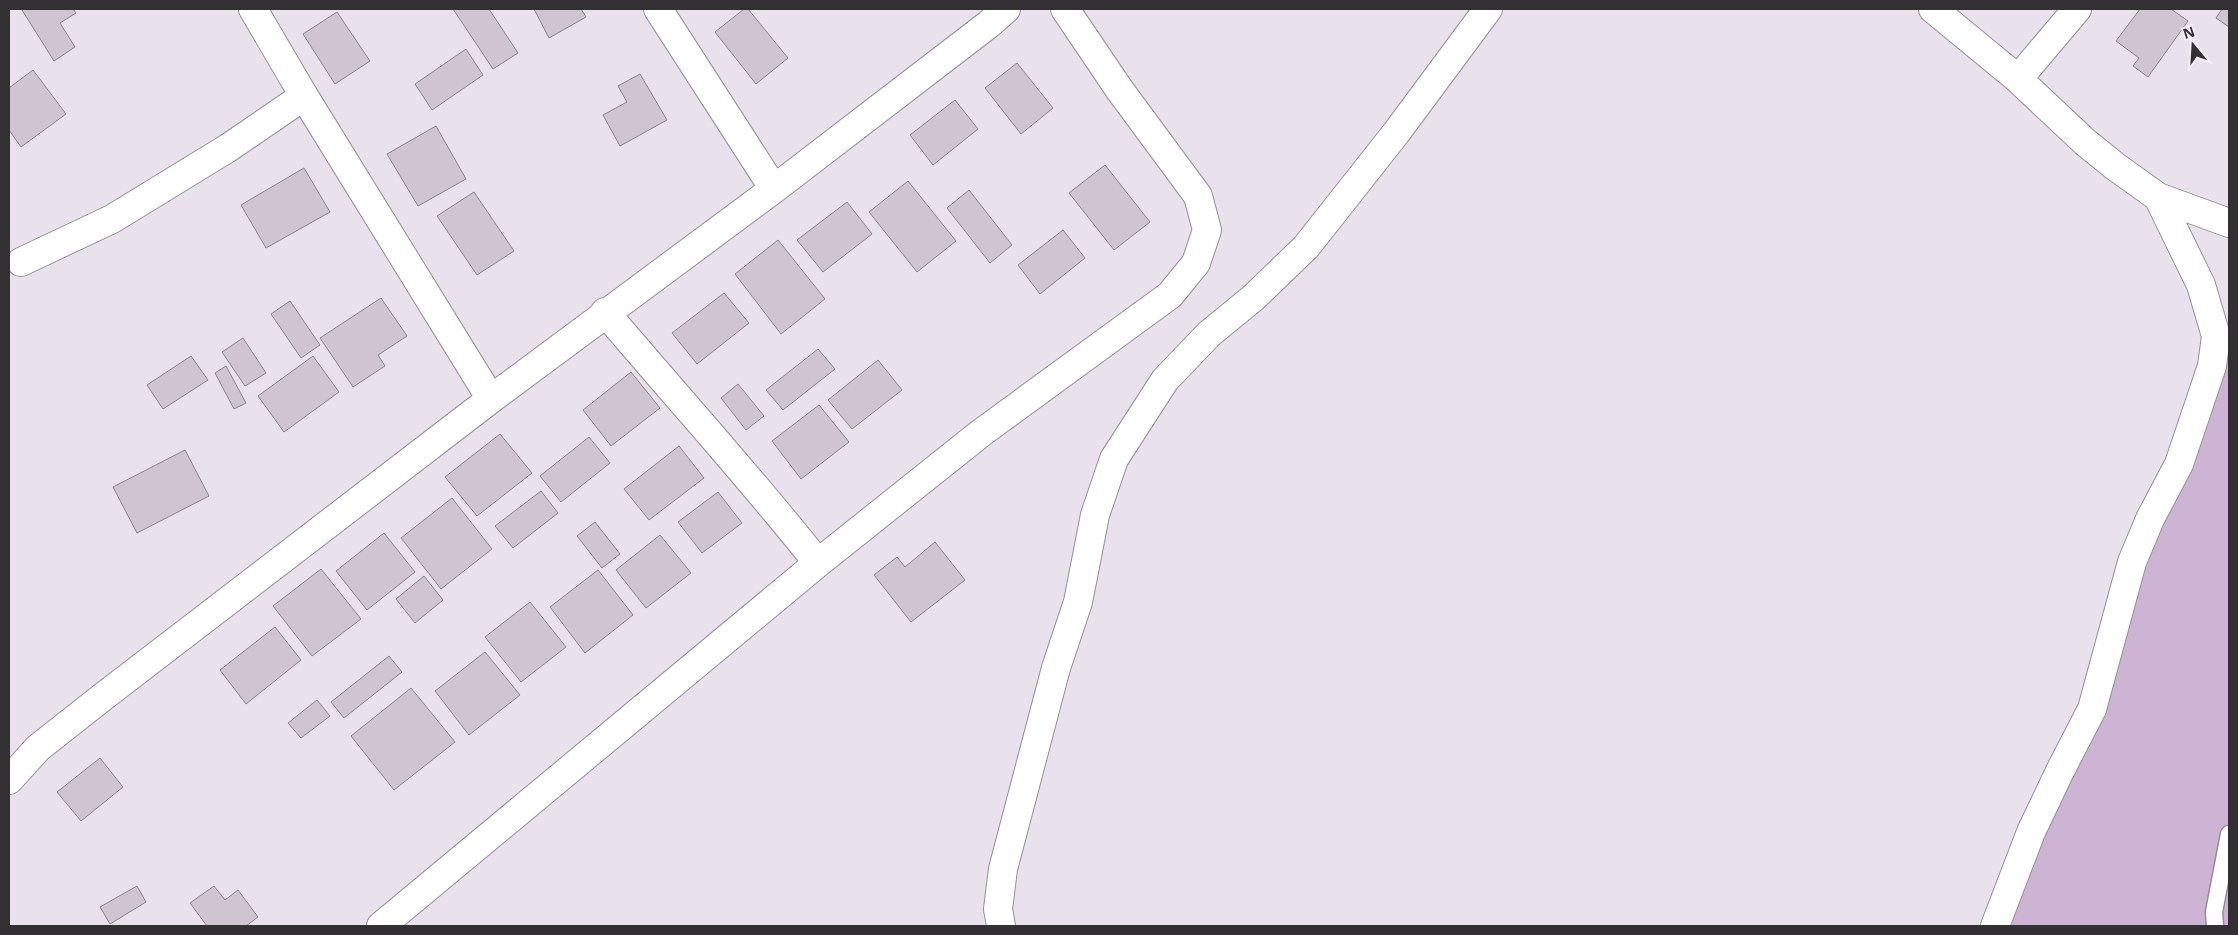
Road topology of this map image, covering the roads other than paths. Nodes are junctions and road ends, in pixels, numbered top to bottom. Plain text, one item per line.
1 (253, 9) edge
2 (658, 9) edge
3 (1006, 9) edge
4 (1065, 9) edge
5 (1488, 9) edge
6 (1933, 9) edge
7 (2077, 9) edge
8 (2018, 79) junction
9 (304, 96) junction
10 (774, 189) junction
11 (2158, 197) junction
12 (2228, 221) edge
13 (21, 262) dead end
14 (606, 312) junction
15 (491, 399) junction
16 (818, 564) junction
17 (9, 780) edge
18 (2229, 834) edge
19 (381, 926) edge
20 (1001, 926) edge
21 (1995, 926) edge
22 (2215, 926) edge

1 - 9 street
2 - 10 street
3 - 10 street
4 - 16 street
5 - 20 street
6 - 8 street
7 - 8 street
8 - 11 street
9 - 13 street
9 - 15 street
10 - 14 street
11 - 12 street
11 - 21 street
14 - 15 street
14 - 16 street
15 - 17 street
16 - 19 street
18 - 22 lane

